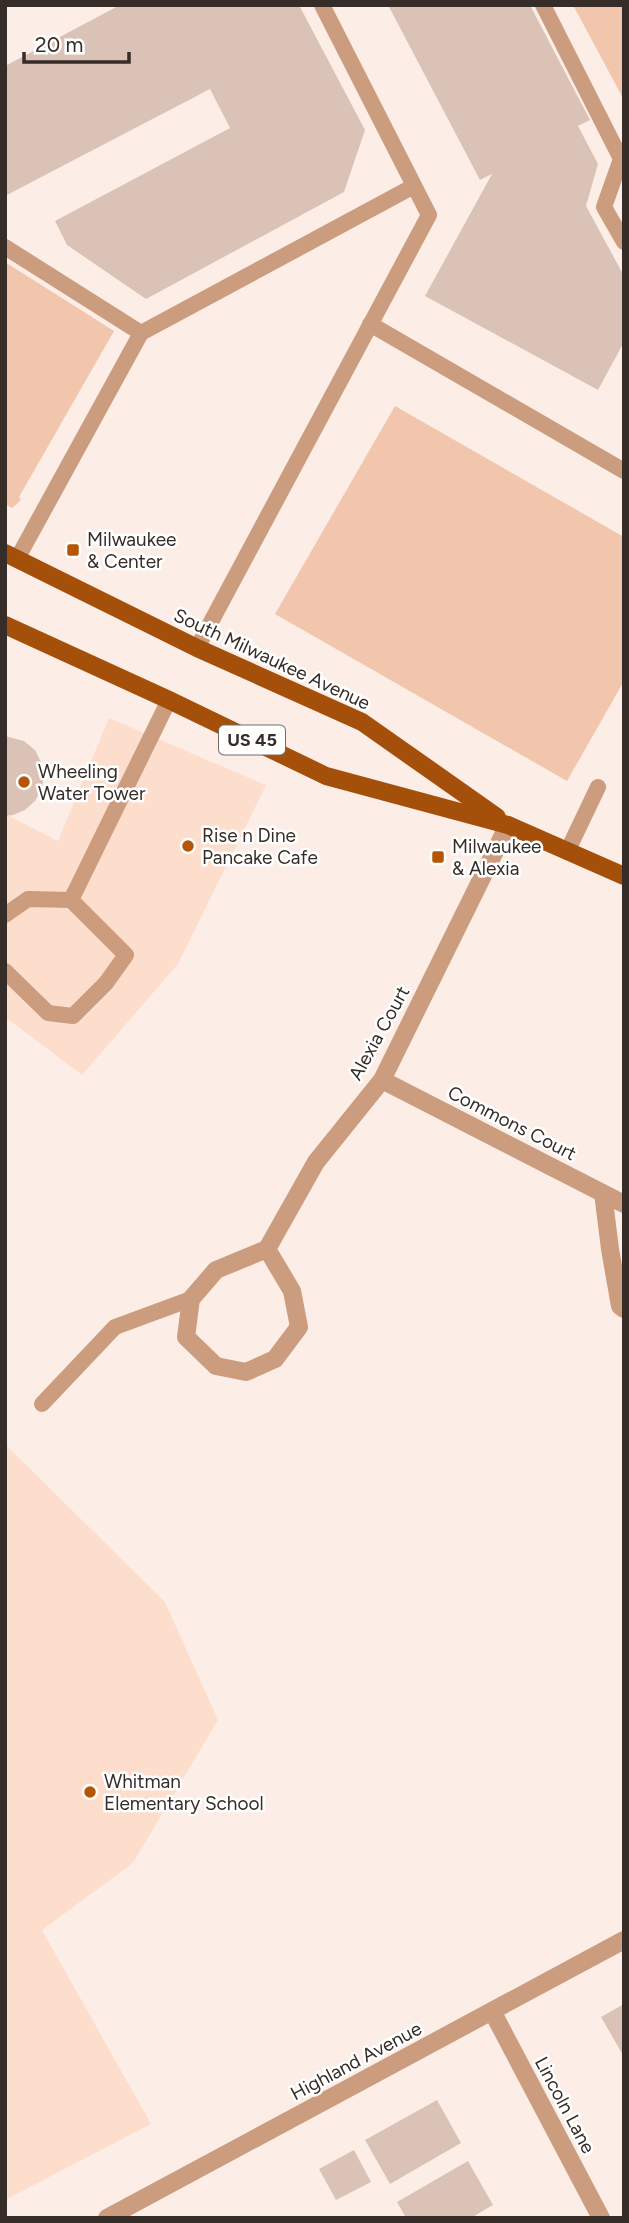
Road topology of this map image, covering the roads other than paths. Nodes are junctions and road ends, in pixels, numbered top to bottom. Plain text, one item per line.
1 (322, 5) edge
2 (543, 5) edge
3 (414, 186) junction
4 (624, 242) edge
5 (5, 247) edge
6 (370, 324) junction
7 (141, 333) junction
8 (624, 471) edge
9 (11, 556) edge
10 (5, 625) edge
11 (197, 648) junction
12 (169, 700) junction
13 (598, 787) dead end
14 (508, 825) junction
15 (567, 852) junction
16 (624, 876) edge
17 (71, 901) junction
18 (5, 915) edge
19 (5, 971) edge
20 (382, 1080) junction
21 (603, 1193) junction
22 (624, 1204) edge
23 (267, 1249) junction
24 (191, 1298) junction
25 (624, 1309) edge
26 (42, 1404) dead end
27 (624, 1940) edge
28 (492, 2011) junction
29 (107, 2218) edge
30 (601, 2218) edge

1 - 3 lane
2 - 4 lane
3 - 6 lane
3 - 7 lane
5 - 7 lane
6 - 8 lane
6 - 11 lane
7 - 9 lane
9 - 11 main road, South Milwaukee Avenue / US 45
10 - 12 main road, South Milwaukee Avenue / US 45
11 - 14 main road, South Milwaukee Avenue / US 45
12 - 14 main road, South Milwaukee Avenue / US 45
12 - 17 lane
13 - 15 lane
14 - 15 main road, South Milwaukee Avenue / US 45
14 - 20 street, Alexia Court
15 - 16 main road, South Milwaukee Avenue / US 45
17 - 18 lane
17 - 19 lane
20 - 21 street, Commons Court
20 - 23 street, Alexia Court
21 - 22 street, Commons Court
21 - 25 street
23 - 24 street
23 - 24 street
24 - 26 lane
27 - 28 street, Highland Avenue
28 - 29 street, Highland Avenue
28 - 30 street, Lincoln Lane

